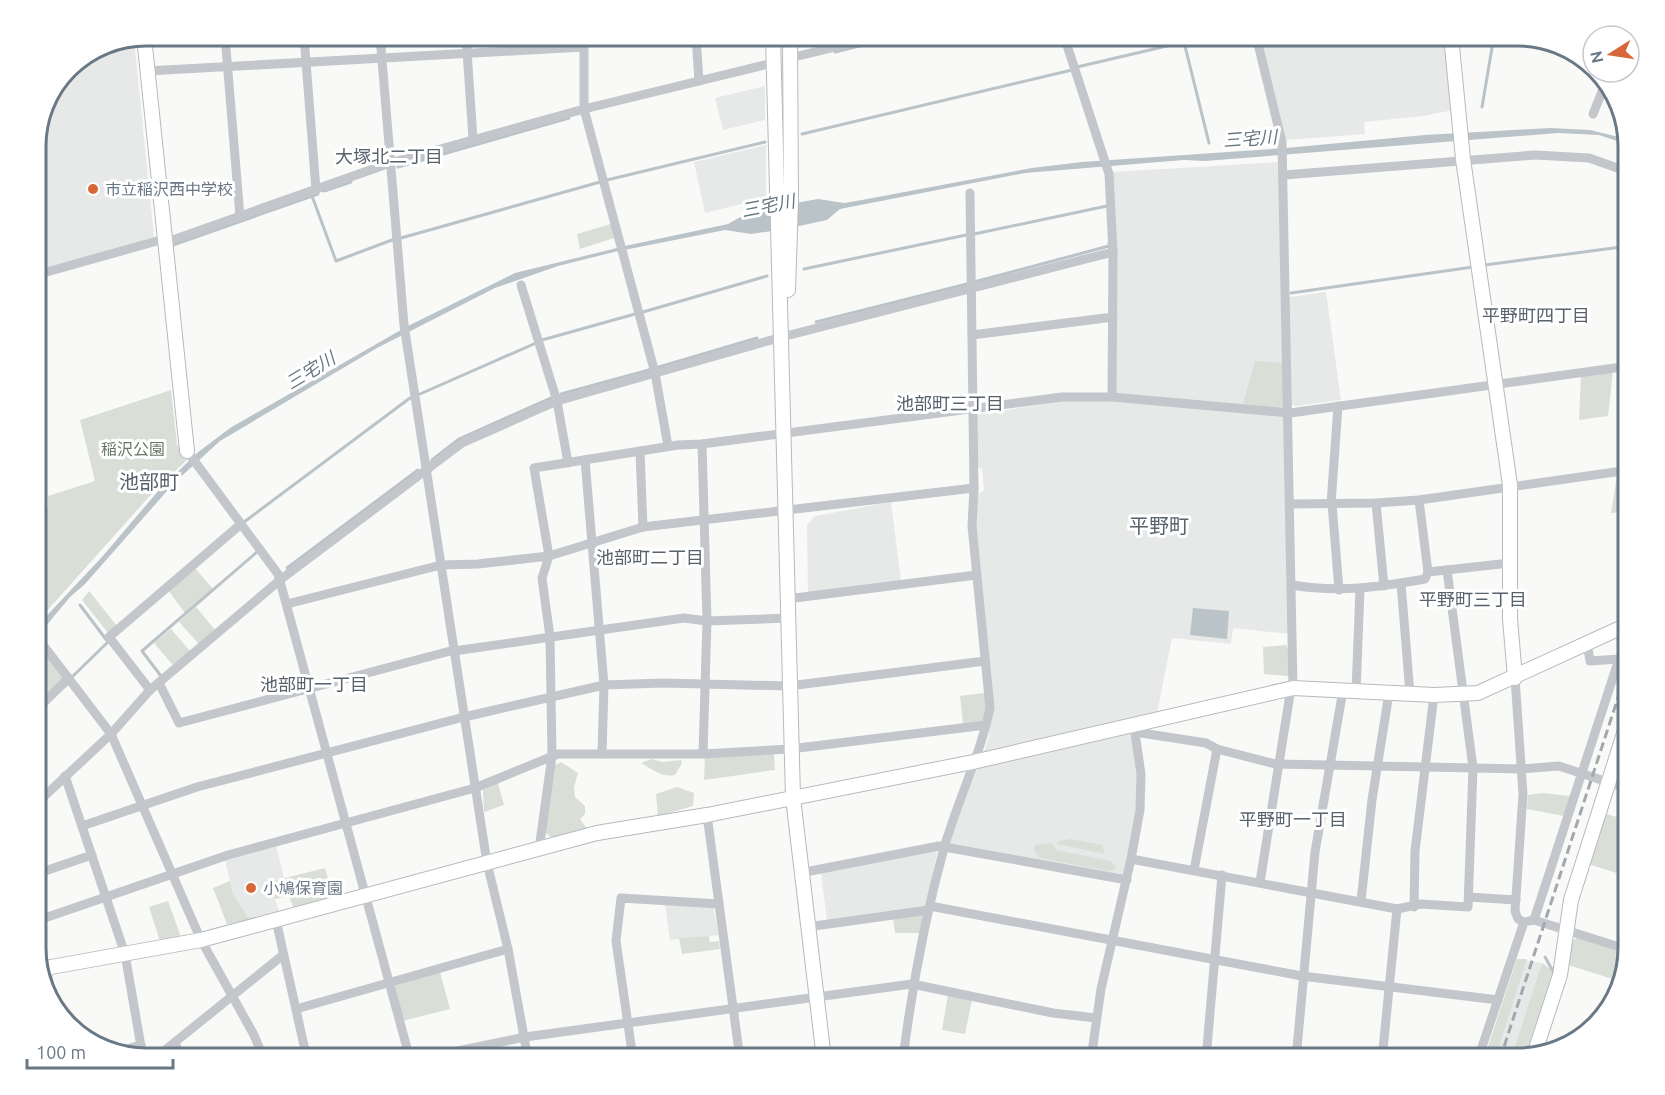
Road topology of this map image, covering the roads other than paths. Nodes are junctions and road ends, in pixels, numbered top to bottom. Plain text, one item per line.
1 (145, 46) edge
2 (226, 46) edge
3 (305, 46) edge
4 (381, 46) edge
5 (467, 46) edge
6 (697, 46) edge
7 (773, 46) edge
8 (790, 46) edge
9 (839, 46) edge
10 (1067, 46) edge
11 (1258, 46) edge
12 (1452, 46) edge
13 (584, 47) joint
14 (467, 54) junction
15 (382, 58) junction
16 (790, 58) junction
17 (306, 62) junction
18 (773, 63) junction
19 (228, 67) junction
20 (147, 70) junction
21 (699, 81) junction
22 (1602, 91) edge
23 (584, 109) junction
24 (1593, 114) dead end
25 (473, 139) junction
26 (1462, 154) junction
27 (390, 163) junction
28 (1618, 168) edge
29 (1284, 175) junction
30 (316, 189) junction
31 (970, 193) dead end
32 (784, 202) junction
33 (240, 217) junction
34 (164, 241) junction
35 (1113, 252) junction
36 (47, 272) edge
37 (521, 285) dead end
38 (971, 288) junction
39 (1113, 317) junction
40 (972, 335) junction
41 (782, 337) junction
42 (1618, 367) edge
43 (655, 373) junction
44 (1495, 384) junction
45 (1112, 397) junction
46 (557, 401) junction
47 (1338, 406) junction
48 (973, 410) junction
49 (1290, 413) junction
50 (784, 432) junction
51 (702, 444) junction
52 (668, 446) junction
53 (640, 451) junction
54 (188, 453) joint
55 (585, 460) junction
56 (568, 463) junction
57 (427, 470) junction
58 (1618, 471) edge
59 (1510, 486) junction
60 (974, 488) junction
61 (1419, 500) junction
62 (1376, 503) junction
63 (1291, 504) junction
64 (1332, 504) junction
65 (785, 512) junction
66 (705, 519) junction
67 (241, 524) junction
68 (643, 527) junction
69 (592, 543) junction
70 (549, 556) junction
71 (1510, 563) junction
72 (441, 565) junction
73 (1448, 570) junction
74 (1428, 572) junction
75 (976, 575) junction
76 (280, 580) junction
77 (1401, 583) junction
78 (1292, 585) junction
79 (1384, 586) junction
80 (1360, 589) junction
81 (1339, 590) junction
82 (787, 599) junction
83 (287, 604) junction
84 (788, 618) junction
85 (707, 621) junction
86 (599, 630) junction
87 (1618, 630) edge
88 (550, 637) junction
89 (1587, 643) junction
90 (47, 650) edge
91 (454, 650) junction
92 (1618, 659) edge
93 (985, 661) junction
94 (1618, 662) edge
95 (69, 678) junction
96 (1515, 678) junction
97 (159, 683) junction
98 (705, 685) junction
99 (604, 686) junction
100 (789, 686) junction
101 (309, 688) junction
102 (1292, 688) junction
103 (150, 690) junction
104 (1350, 691) junction
105 (1389, 693) junction
106 (1410, 694) junction
107 (1434, 695) junction
108 (1463, 695) junction
109 (551, 697) junction
110 (47, 699) edge
111 (464, 717) junction
112 (986, 725) junction
113 (1135, 729) junction
114 (111, 734) junction
115 (790, 749) junction
116 (1217, 749) junction
117 (1618, 752) edge
118 (326, 753) junction
119 (602, 754) junction
120 (703, 754) junction
121 (552, 756) junction
122 (973, 762) junction
123 (1279, 764) junction
124 (1330, 765) junction
125 (1377, 766) junction
126 (1425, 767) junction
127 (1473, 768) junction
128 (1522, 769) junction
129 (1582, 773) junction
130 (65, 776) junction
131 (1608, 782) junction
132 (1618, 785) edge
133 (475, 788) junction
134 (47, 793) edge
135 (792, 798) junction
136 (143, 807) junction
137 (707, 815) junction
138 (345, 824) junction
139 (82, 826) junction
140 (945, 847) junction
141 (539, 849) junction
142 (92, 855) junction
143 (1131, 859) junction
144 (487, 863) junction
145 (47, 870) edge
146 (1194, 870) junction
147 (800, 873) junction
148 (1222, 875) junction
149 (173, 876) junction
150 (1127, 880) junction
151 (1260, 882) junction
152 (1312, 891) junction
153 (364, 896) junction
154 (1469, 897) junction
155 (106, 898) junction
156 (1516, 900) junction
157 (1361, 901) junction
158 (719, 904) junction
159 (930, 908) junction
160 (1414, 908) junction
161 (1397, 909) junction
162 (47, 917) edge
163 (276, 920) junction
164 (1534, 920) junction
165 (1524, 922) junction
166 (807, 927) junction
167 (1568, 931) junction
168 (201, 940) junction
169 (1113, 941) junction
170 (1618, 947) edge
171 (508, 949) junction
172 (126, 954) junction
173 (284, 955) junction
174 (1214, 960) junction
175 (48, 968) edge
176 (1302, 976) junction
177 (388, 983) junction
178 (912, 984) junction
179 (1388, 987) junction
180 (232, 995) junction
181 (816, 996) junction
182 (1498, 1000) junction
183 (733, 1008) junction
184 (296, 1009) junction
185 (1096, 1018) junction
186 (627, 1023) junction
187 (525, 1036) junction
188 (175, 1043) junction
189 (141, 1045) joint
190 (133, 1047) edge
191 (1537, 1047) edge
192 (168, 1048) edge
193 (177, 1048) edge
194 (258, 1048) edge
195 (305, 1048) edge
196 (407, 1048) edge
197 (483, 1048) edge
198 (527, 1048) edge
199 (631, 1048) edge
200 (738, 1048) edge
201 (823, 1048) edge
202 (904, 1048) edge
203 (1092, 1048) edge
204 (1207, 1048) edge
205 (1297, 1048) edge
206 (1383, 1048) edge
207 (1482, 1048) edge

1 - 20 street
2 - 19 street
3 - 17 street
4 - 15 street
5 - 14 street
6 - 21 street
7 - 18 street
8 - 16 street
9 - 16 street
10 - 35 street
11 - 29 street
12 - 26 street
13 - 14 street
13 - 23 street
14 - 15 street
14 - 25 street
15 - 17 street
15 - 27 street
16 - 32 street
17 - 19 street
17 - 30 street
18 - 21 street
18 - 32 street
19 - 20 street
19 - 33 street
20 - 34 street
21 - 23 street
22 - 24 street
23 - 25 street
23 - 43 street
25 - 27 street
26 - 28 street
26 - 29 street
26 - 44 street
27 - 30 street
27 - 57 street
29 - 49 street
30 - 33 street
31 - 38 street
32 - 41 street
33 - 34 street
34 - 36 street
34 - 54 street
35 - 38 street
35 - 39 street
37 - 46 street
38 - 40 street
38 - 41 street
39 - 40 street
39 - 45 street
40 - 48 street
41 - 43 street
41 - 50 street
42 - 44 street
43 - 46 street
43 - 52 street
44 - 47 street
44 - 59 street
45 - 48 street
45 - 49 street
46 - 56 street
46 - 57 street
47 - 49 street
47 - 64 street
48 - 50 street
48 - 60 street
49 - 63 street
50 - 51 street
50 - 65 street
51 - 52 street
51 - 66 street
52 - 53 street
53 - 55 street
53 - 68 street
54 - 67 street
55 - 56 street
55 - 69 street
56 - 70 street
57 - 72 street
57 - 76 street
58 - 59 street
59 - 61 street
59 - 71 street
60 - 65 street
60 - 75 street
61 - 62 street
61 - 74 street
62 - 64 street
62 - 79 street
63 - 64 street
63 - 78 street
64 - 81 street
65 - 66 street
65 - 82 street
66 - 68 street
66 - 85 street
67 - 76 street
67 - 103 street
68 - 69 street
69 - 70 street
69 - 86 street
70 - 72 street
70 - 88 street
71 - 73 street
71 - 96 street
72 - 83 street
72 - 91 street
73 - 74 street
73 - 108 street
74 - 77 street
75 - 82 street
75 - 93 street
76 - 83 street
76 - 97 street
77 - 79 street
77 - 106 street
78 - 81 street
78 - 102 street
79 - 80 street
80 - 81 street
80 - 104 street
82 - 84 street
83 - 101 street
84 - 85 street
84 - 100 street
85 - 86 street
85 - 98 street
86 - 88 street
86 - 99 street
87 - 89 street
88 - 91 street
88 - 109 street
89 - 92 street
89 - 96 street
90 - 95 street
91 - 101 street
91 - 111 street
93 - 100 street
93 - 112 street
94 - 129 street
95 - 110 street
95 - 114 street
96 - 108 street
96 - 128 street
97 - 101 street
97 - 103 street
98 - 99 street
98 - 100 street
98 - 120 street
99 - 109 street
99 - 119 street
100 - 115 street
101 - 118 street
102 - 104 street
102 - 113 street
102 - 123 street
103 - 114 street
104 - 105 street
104 - 124 street
105 - 106 street
105 - 125 street
106 - 107 street
107 - 108 street
107 - 126 street
108 - 127 street
109 - 111 street
109 - 121 street
111 - 118 street
111 - 133 street
112 - 115 street
112 - 122 street
113 - 116 street
113 - 122 street
113 - 143 street
114 - 130 street
114 - 136 street
115 - 120 street
115 - 135 street
116 - 123 street
116 - 146 street
117 - 131 street
118 - 136 street
118 - 138 street
119 - 120 street
119 - 121 street
121 - 133 street
121 - 141 street
122 - 135 street
122 - 140 street
123 - 124 street
123 - 151 street
124 - 125 street
124 - 152 street
125 - 126 street
125 - 157 street
126 - 127 street
126 - 160 street
127 - 128 street
127 - 154 street
128 - 129 street
128 - 156 street
129 - 131 street
129 - 164 street
130 - 134 street
130 - 139 street
131 - 132 street
131 - 167 street
133 - 138 street
133 - 144 street
135 - 137 street
135 - 147 street
136 - 139 street
136 - 149 street
137 - 141 street
137 - 158 street
138 - 149 street
138 - 153 street
139 - 142 street
140 - 147 street
140 - 150 street
140 - 159 street
141 - 144 street
142 - 145 street
142 - 155 street
143 - 146 street
143 - 150 street
144 - 153 street
144 - 171 street
146 - 148 street
147 - 166 street
148 - 151 street
148 - 174 street
149 - 155 street
149 - 168 street
150 - 169 street
151 - 152 street
152 - 157 street
152 - 176 street
153 - 163 street
153 - 177 street
154 - 156 street
154 - 160 street
155 - 162 street
155 - 172 street
156 - 165 street
157 - 161 street
158 - 183 street
158 - 186 street
159 - 166 street
159 - 169 street
159 - 178 street
160 - 161 street
161 - 179 street
163 - 168 street
163 - 173 street
164 - 165 street
164 - 167 street
165 - 182 street
166 - 181 street
167 - 170 street
167 - 191 street
168 - 172 street
168 - 180 street
169 - 174 street
169 - 185 street
171 - 177 street
171 - 187 street
172 - 175 street
172 - 189 street
173 - 180 street
173 - 184 street
174 - 176 street
174 - 204 street
176 - 179 street
176 - 205 street
177 - 184 street
177 - 196 street
178 - 181 street
178 - 185 street
178 - 202 street
179 - 182 street
179 - 206 street
180 - 188 street
180 - 194 street
181 - 183 street
181 - 201 street
182 - 207 street
183 - 186 street
183 - 200 street
184 - 195 street
185 - 203 street
186 - 187 street
186 - 199 street
187 - 197 street
187 - 198 street
188 - 192 street
188 - 193 street
189 - 190 street

